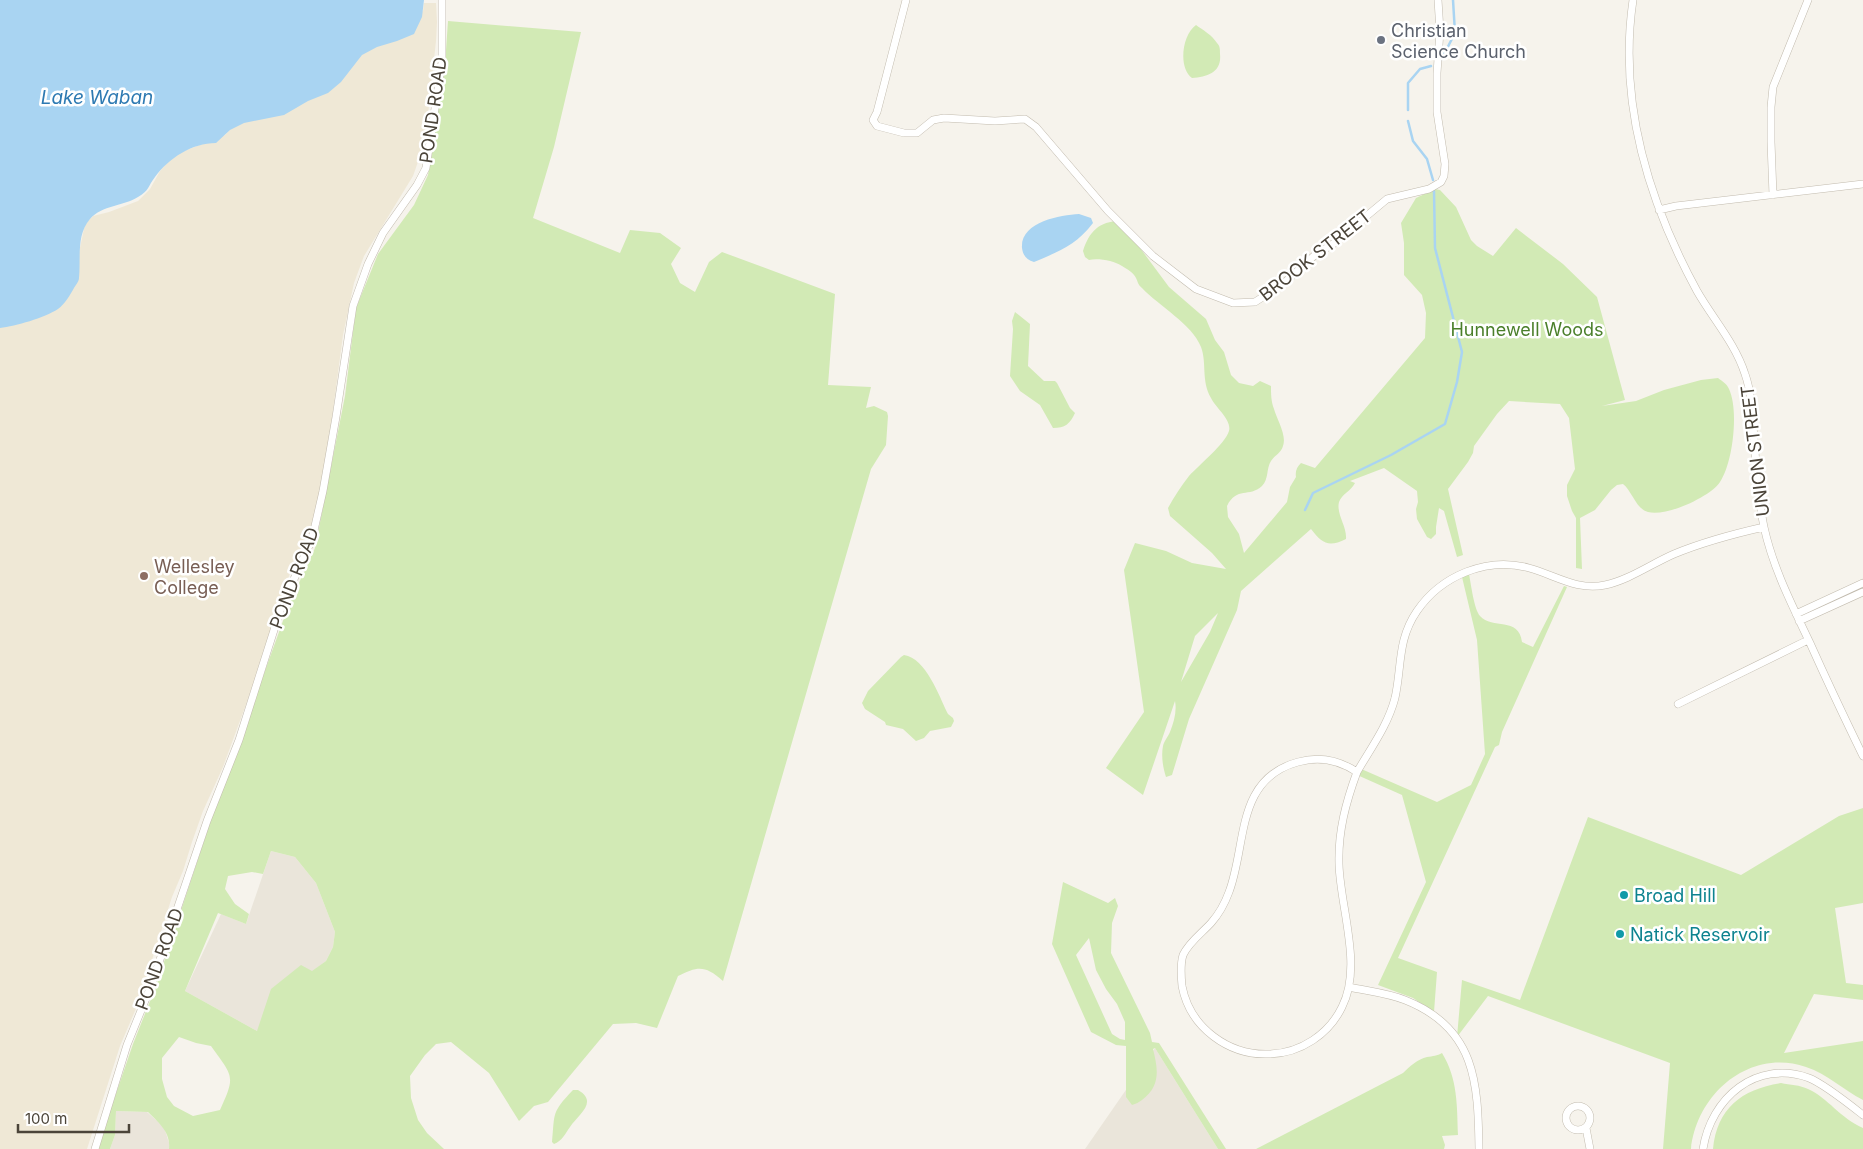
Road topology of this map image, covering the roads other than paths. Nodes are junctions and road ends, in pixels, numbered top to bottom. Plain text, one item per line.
1 (442, 0) edge
2 (906, 0) edge
3 (1438, 0) edge
4 (1633, 0) edge
5 (1808, 0) edge
6 (1863, 184) edge
7 (1773, 195) junction
8 (1659, 210) junction
9 (1764, 527) junction
10 (1863, 583) edge
11 (1863, 592) edge
12 (1798, 618) junction
13 (1808, 640) junction
14 (1678, 704) dead end
15 (1863, 756) edge
16 (1357, 772) junction
17 (1349, 987) junction
18 (1861, 1112) edge
19 (1586, 1128) dead end
20 (95, 1149) edge
21 (1479, 1149) edge
22 (1590, 1149) edge
23 (1703, 1149) edge

1 - 20 street, POND ROAD
2 - 3 street, BROOK STREET
4 - 8 street, UNION STREET
5 - 7 street
6 - 7 street
7 - 8 street
8 - 9 street, UNION STREET
9 - 12 street, UNION STREET
9 - 16 street
10 - 12 street
11 - 12 street
12 - 13 street, UNION STREET
13 - 14 street
13 - 15 street, UNION STREET
16 - 17 street
16 - 17 street
17 - 21 street
18 - 23 street
19 - 22 street

